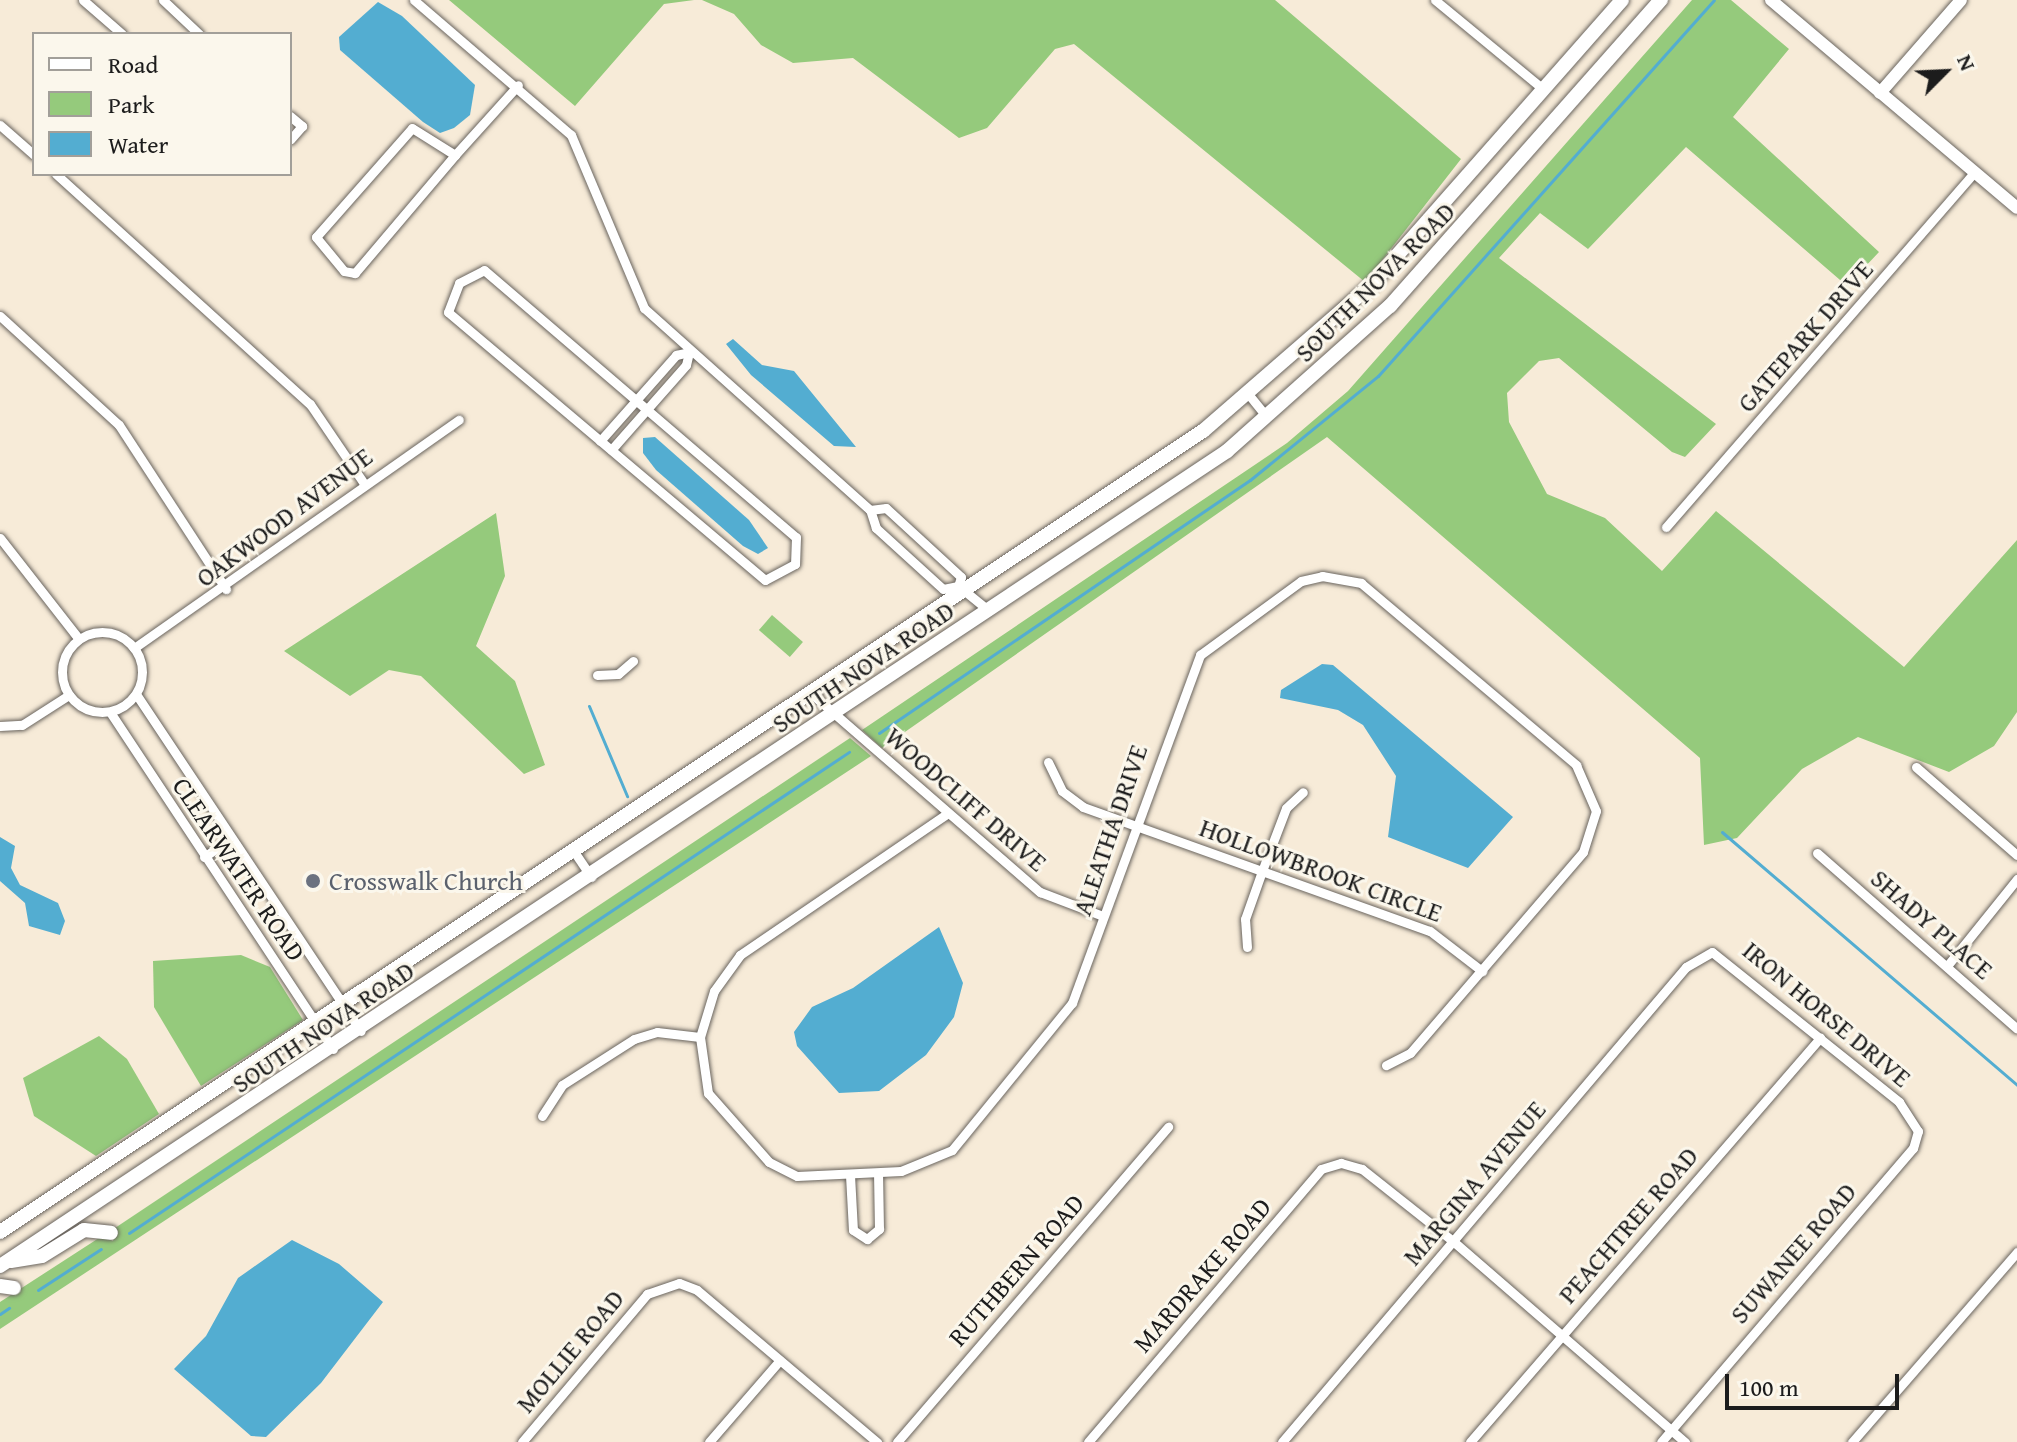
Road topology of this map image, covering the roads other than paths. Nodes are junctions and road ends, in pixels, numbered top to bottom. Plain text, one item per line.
1 (83, 0) edge
2 (163, 0) edge
3 (414, 0) edge
4 (1435, 0) edge
5 (1622, 0) edge
6 (1661, 0) edge
7 (1771, 0) edge
8 (1961, 0) edge
9 (120, 32) edge
10 (197, 32) edge
11 (518, 85) junction
12 (1544, 90) junction
13 (1880, 93) junction
14 (292, 118) edge
15 (0, 125) edge
16 (292, 138) edge
17 (32, 153) edge
18 (455, 155) junction
19 (1975, 172) junction
20 (58, 176) edge
21 (2017, 208) edge
22 (0, 316) edge
23 (689, 352) junction
24 (1249, 395) junction
25 (637, 399) junction
26 (647, 407) junction
27 (1267, 417) junction
28 (459, 420) dead end
29 (600, 441) junction
30 (611, 450) junction
31 (363, 482) junction
32 (870, 510) junction
33 (1666, 527) dead end
34 (0, 538) edge
35 (226, 589) junction
36 (962, 589) junction
37 (990, 612) junction
38 (79, 639) junction
39 (134, 648) junction
40 (633, 661) dead end
41 (597, 675) dead end
42 (136, 694) junction
43 (69, 695) junction
44 (813, 695) junction
45 (110, 712) junction
46 (834, 715) junction
47 (0, 726) edge
48 (1048, 762) dead end
49 (1916, 767) dead end
50 (1303, 792) dead end
51 (948, 813) junction
52 (1135, 827) junction
53 (231, 838) junction
54 (575, 853) junction
55 (1817, 853) dead end
56 (2017, 855) edge
57 (204, 857) junction
58 (1262, 871) junction
59 (591, 877) junction
60 (2017, 879) edge
61 (1103, 916) junction
62 (1247, 947) dead end
63 (1700, 954) joint
64 (1947, 966) junction
65 (1482, 971) junction
66 (344, 1006) junction
67 (317, 1025) junction
68 (2017, 1029) edge
69 (361, 1031) junction
70 (700, 1037) junction
71 (1820, 1038) junction
72 (333, 1049) junction
73 (1386, 1065) dead end
74 (542, 1116) dead end
75 (1917, 1125) joint
76 (1168, 1127) dead end
77 (878, 1173) junction
78 (850, 1175) junction
79 (0, 1232) edge
80 (111, 1233) dead end
81 (1454, 1242) junction
82 (2017, 1252) edge
83 (4, 1264) edge
84 (1562, 1335) junction
85 (780, 1360) junction
86 (1671, 1430) junction
87 (522, 1442) edge
88 (709, 1442) edge
89 (877, 1442) edge
90 (897, 1442) edge
91 (1088, 1442) edge
92 (1282, 1442) edge
93 (1470, 1442) edge
94 (1661, 1442) edge
95 (1685, 1442) edge
96 (1852, 1442) edge

1 - 9 street
2 - 10 street
3 - 11 street
4 - 12 street
5 - 12 main road, SOUTH NOVA ROAD
6 - 27 main road, SOUTH NOVA ROAD
7 - 13 street
8 - 13 street
11 - 18 street
11 - 23 street
12 - 24 main road, SOUTH NOVA ROAD
13 - 19 street
14 - 16 street
15 - 17 street
18 - 18 street
19 - 21 street
19 - 33 street, GATEPARK DRIVE
20 - 31 street
22 - 35 street
23 - 25 street
23 - 26 street
23 - 32 street
24 - 27 street
24 - 36 main road, SOUTH NOVA ROAD
25 - 26 street
25 - 29 street
25 - 29 street
26 - 30 street
26 - 30 street
27 - 37 main road, SOUTH NOVA ROAD
28 - 31 street, OAKWOOD AVENUE
29 - 30 street
31 - 35 street, OAKWOOD AVENUE
32 - 36 street
32 - 36 street
34 - 38 street
35 - 39 street, OAKWOOD AVENUE
36 - 37 street
36 - 44 main road, SOUTH NOVA ROAD
37 - 46 main road, SOUTH NOVA ROAD
38 - 39 street
38 - 43 street
39 - 42 street
40 - 41 street
42 - 45 street
42 - 53 street, CLEARWATER ROAD
43 - 45 street
43 - 47 street
44 - 46 street, WOODCLIFF DRIVE
44 - 54 main road, SOUTH NOVA ROAD
45 - 57 street, CLEARWATER ROAD
46 - 51 street, WOODCLIFF DRIVE
46 - 59 main road, SOUTH NOVA ROAD
48 - 52 street, HOLLOWBROOK CIRCLE
49 - 56 street
50 - 58 street
51 - 61 street, WOODCLIFF DRIVE
51 - 70 street
52 - 58 street, HOLLOWBROOK CIRCLE
52 - 61 street, ALEATHA DRIVE
52 - 65 street, ALEATHA DRIVE
53 - 57 street
53 - 66 street, CLEARWATER ROAD
54 - 59 street
54 - 66 main road, SOUTH NOVA ROAD
55 - 64 street, SHADY PLACE
57 - 67 street, CLEARWATER ROAD
58 - 62 street
58 - 65 street, HOLLOWBROOK CIRCLE
59 - 69 main road, SOUTH NOVA ROAD
60 - 64 street
61 - 77 street, ALEATHA DRIVE
63 - 71 street, IRON HORSE DRIVE
63 - 81 street, MARGINA AVENUE
64 - 68 street, SHADY PLACE
65 - 73 street, ALEATHA DRIVE
66 - 67 main road, SOUTH NOVA ROAD
66 - 69 street, CLEARWATER ROAD
67 - 72 street, CLEARWATER ROAD
67 - 79 main road, SOUTH NOVA ROAD
69 - 72 main road, SOUTH NOVA ROAD
70 - 74 street
70 - 78 street, ALEATHA DRIVE
71 - 75 street, IRON HORSE DRIVE
71 - 84 street, PEACHTREE ROAD
72 - 83 main road, SOUTH NOVA ROAD
75 - 86 street, SUWANEE ROAD
76 - 90 street, RUTHBERN ROAD
77 - 78 street, ALEATHA DRIVE
77 - 78 street
80 - 83 main road
81 - 84 street
81 - 91 street, MARDRAKE ROAD
81 - 92 street, MARGINA AVENUE
82 - 96 street
84 - 86 street
84 - 93 street, PEACHTREE ROAD
85 - 87 street, MOLLIE ROAD
85 - 88 street
85 - 89 street
86 - 94 street, SUWANEE ROAD
86 - 95 street

